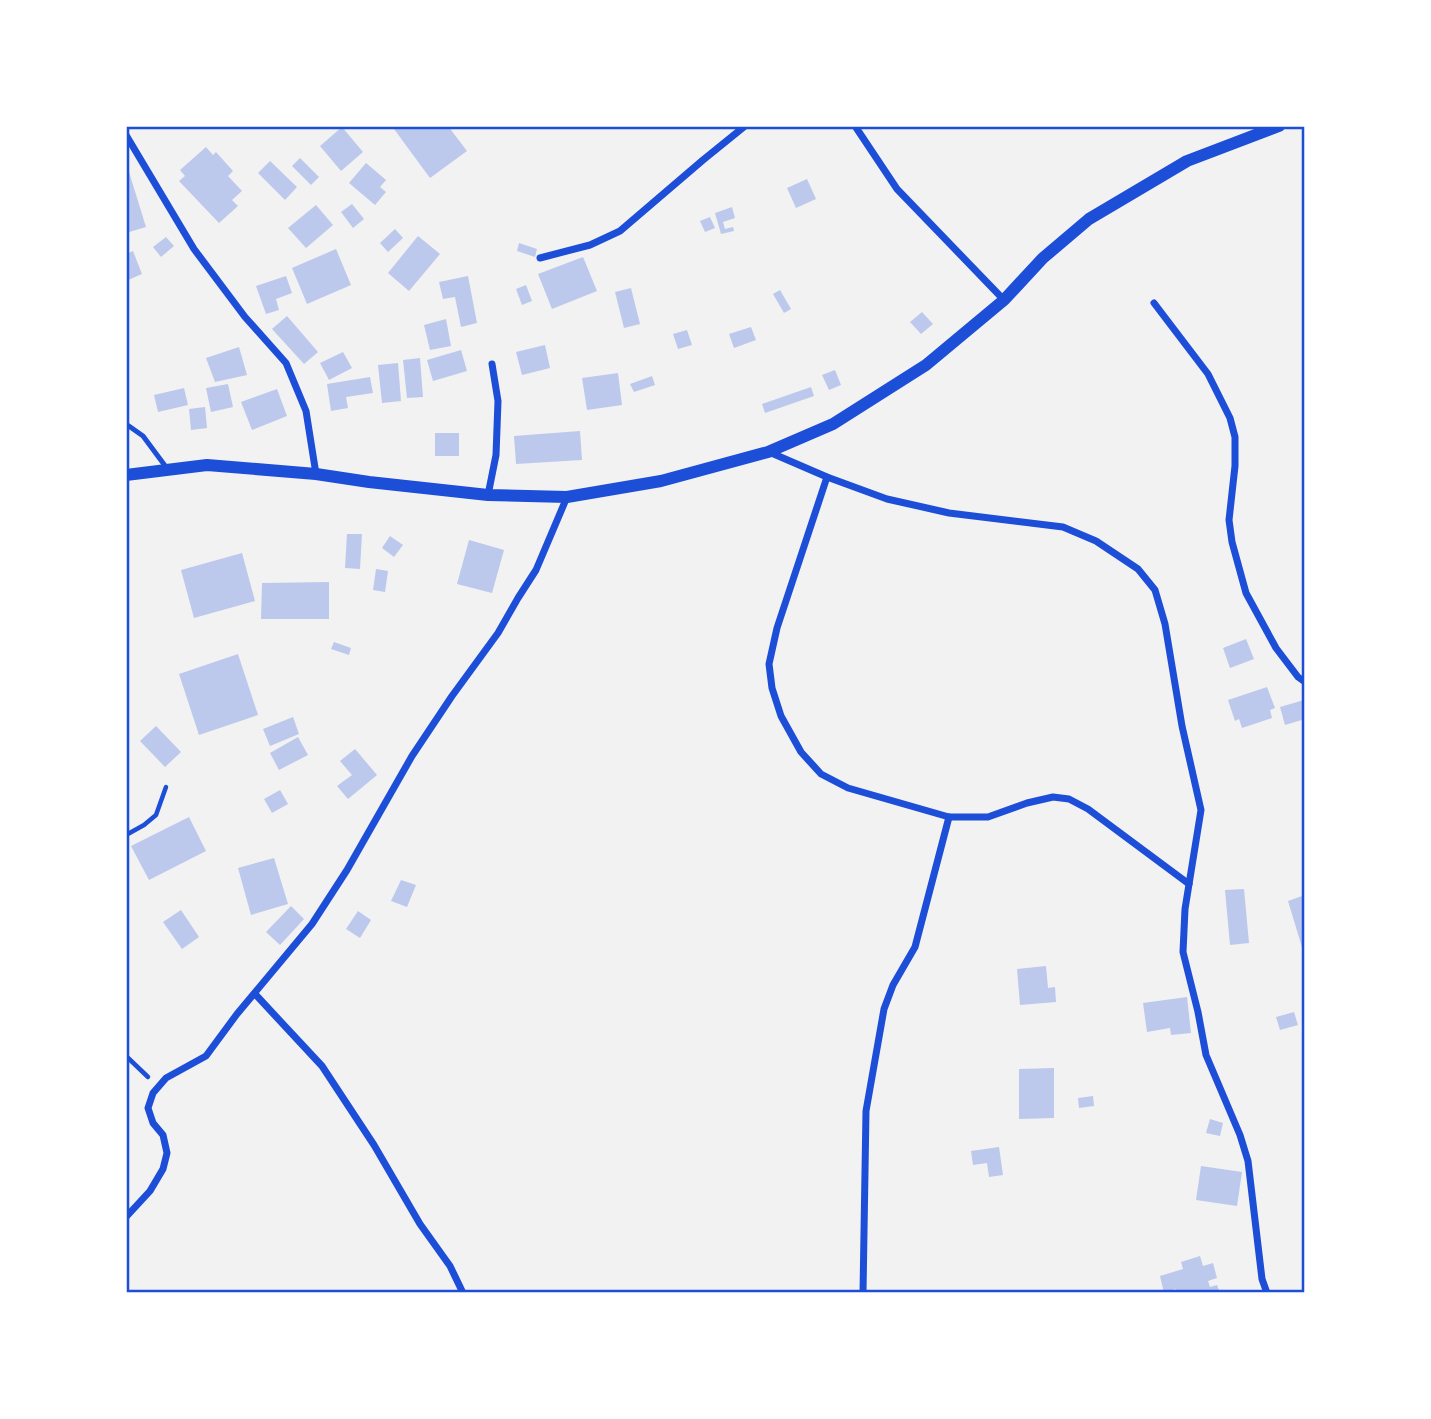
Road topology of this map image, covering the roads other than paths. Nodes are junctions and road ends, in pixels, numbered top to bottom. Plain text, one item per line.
1 (745, 126) edge
2 (855, 126) edge
3 (1279, 126) edge
4 (126, 135) edge
5 (540, 258) dead end
6 (1003, 300) junction
7 (1154, 303) dead end
8 (492, 364) dead end
9 (126, 424) edge
10 (768, 452) junction
11 (168, 470) junction
12 (316, 474) junction
13 (126, 475) edge
14 (827, 477) junction
15 (488, 495) junction
16 (568, 497) junction
17 (1305, 682) edge
18 (949, 817) junction
19 (1189, 884) junction
20 (255, 994) junction
21 (126, 1217) edge
22 (463, 1293) edge
23 (863, 1293) edge
24 (1267, 1293) edge

1 - 5 street
2 - 6 street
3 - 6 street
4 - 12 street
6 - 10 street
7 - 17 street
8 - 15 street
9 - 11 lane
10 - 14 street
10 - 16 street
11 - 12 street
11 - 13 street
12 - 15 street
14 - 18 street
14 - 19 street
15 - 16 street
16 - 20 street
18 - 19 street
18 - 23 street
19 - 24 street
20 - 21 street
20 - 22 street

